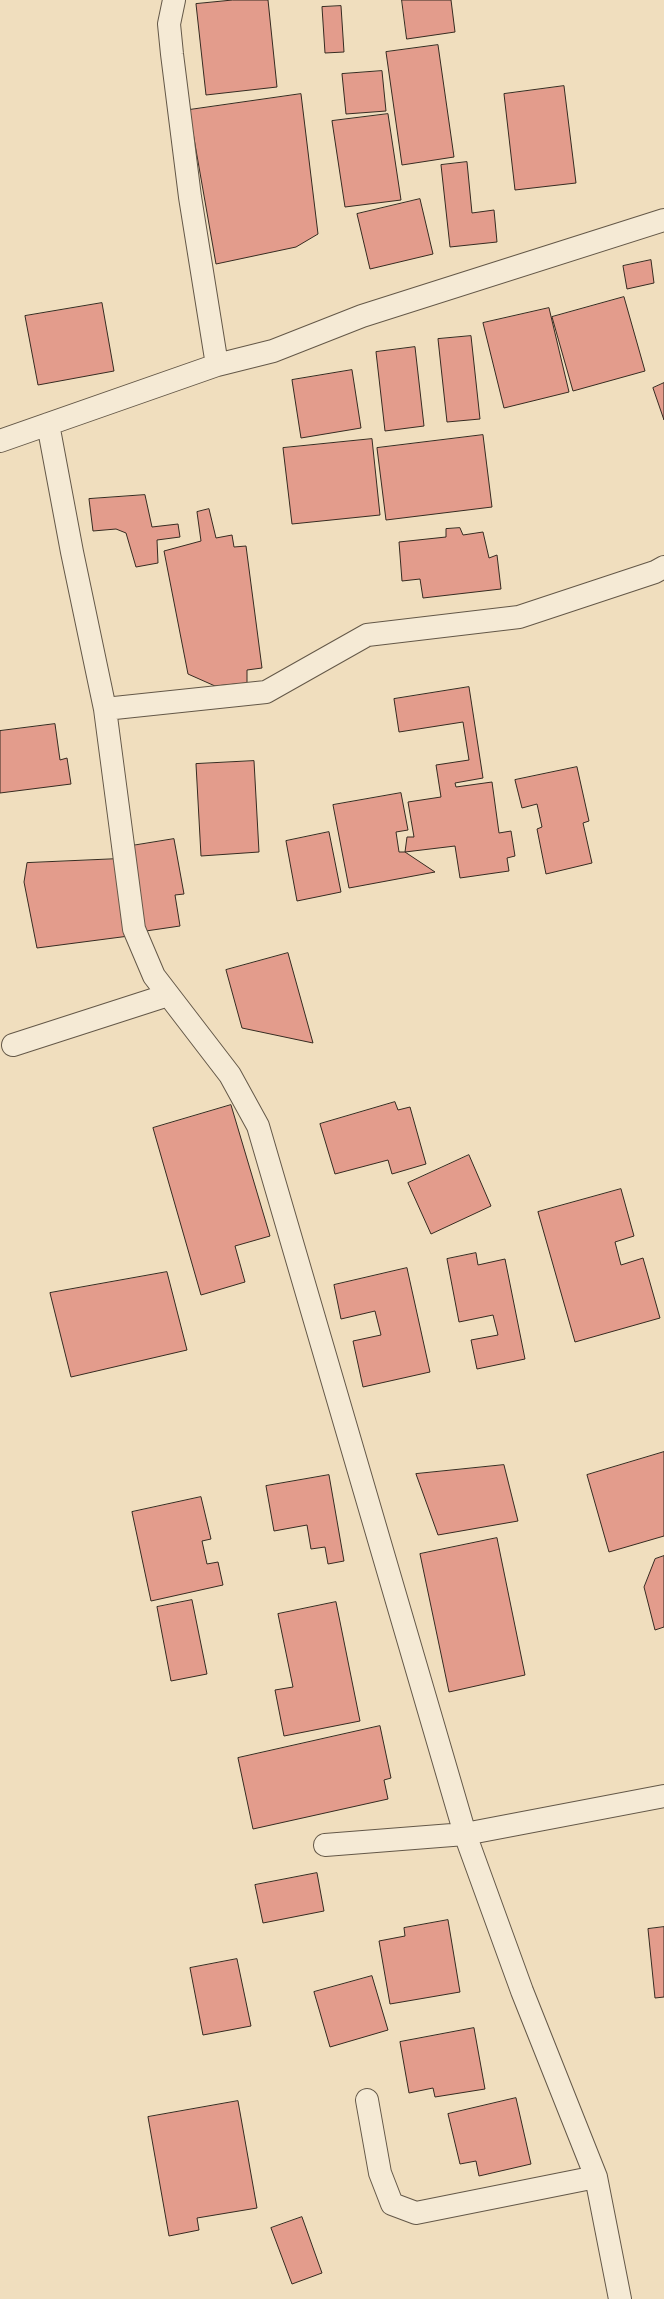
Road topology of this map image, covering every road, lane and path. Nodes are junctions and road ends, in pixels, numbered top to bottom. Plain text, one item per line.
1 (174, 0) edge
2 (664, 220) edge
3 (217, 365) junction
4 (48, 424) junction
5 (0, 441) edge
6 (664, 567) edge
7 (105, 708) junction
8 (168, 995) junction
9 (13, 1045) dead end
10 (664, 1796) edge
11 (465, 1834) junction
12 (324, 1846) dead end
13 (367, 2100) dead end
14 (596, 2177) junction
15 (620, 2299) edge

1 - 3 street
2 - 3 street
3 - 4 street
4 - 5 street
4 - 7 street
6 - 7 street
7 - 8 street
8 - 9 street
8 - 11 street
10 - 11 street
11 - 12 street
11 - 14 street
13 - 14 street
14 - 15 street

